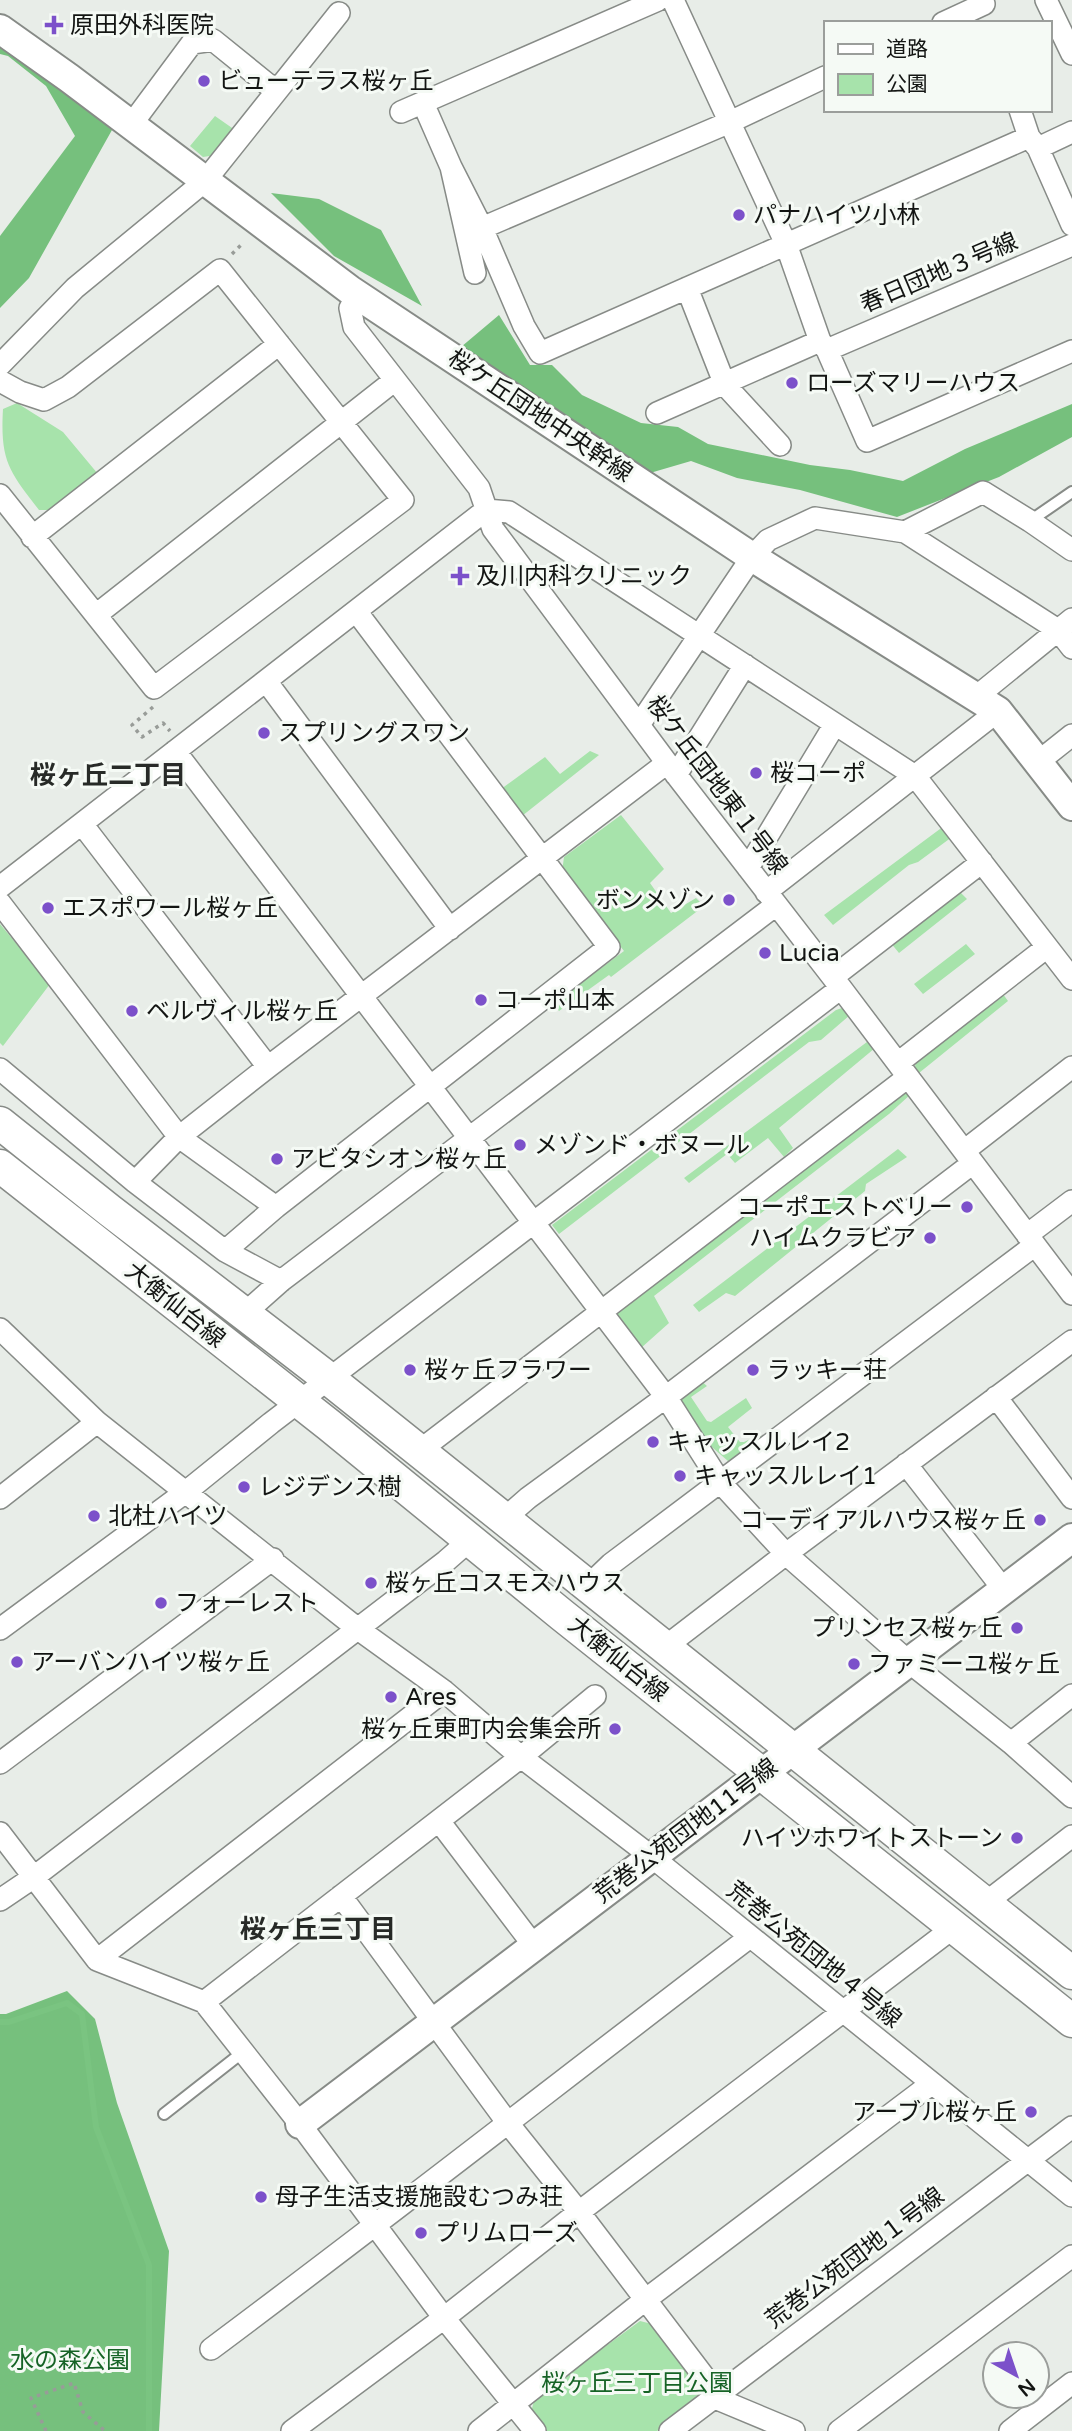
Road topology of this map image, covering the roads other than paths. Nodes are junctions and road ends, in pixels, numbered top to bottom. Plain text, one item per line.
1 (658, 0) edge
2 (673, 0) edge
3 (1046, 0) edge
4 (986, 9) edge
5 (339, 13) dead end
6 (949, 21) edge
7 (0, 29) edge
8 (1072, 54) edge
9 (824, 77) edge
10 (276, 91) junction
11 (423, 103) junction
12 (401, 112) dead end
13 (1021, 112) edge
14 (730, 122) junction
15 (131, 124) junction
16 (1072, 132) edge
17 (1033, 143) junction
18 (451, 167) junction
19 (205, 181) junction
20 (1072, 225) edge
21 (482, 228) junction
22 (786, 244) junction
23 (1072, 245) edge
24 (475, 273) dead end
25 (687, 288) junction
26 (358, 296) junction
27 (279, 344) junction
28 (824, 346) junction
29 (1072, 351) edge
30 (0, 365) edge
31 (0, 380) edge
32 (395, 380) junction
33 (725, 385) junction
34 (657, 413) dead end
35 (341, 422) junction
36 (780, 445) dead end
37 (1072, 492) edge
38 (0, 495) edge
39 (486, 510) junction
40 (1030, 521) junction
41 (905, 532) junction
42 (32, 537) junction
43 (1072, 550) edge
44 (752, 557) junction
45 (356, 611) junction
46 (96, 615) junction
47 (1065, 625) edge
48 (698, 635) junction
49 (1072, 648) edge
50 (745, 665) junction
51 (266, 681) junction
52 (987, 704) junction
53 (835, 724) junction
54 (639, 725) junction
55 (1072, 735) edge
56 (170, 745) junction
57 (1038, 762) junction
58 (672, 769) junction
59 (915, 776) junction
60 (1072, 806) edge
61 (82, 824) junction
62 (541, 859) junction
63 (982, 862) junction
64 (748, 868) junction
65 (0, 887) edge
66 (771, 899) junction
67 (0, 903) edge
68 (450, 929) junction
69 (1048, 947) junction
70 (1072, 979) edge
71 (837, 983) junction
72 (362, 997) junction
73 (268, 1067) junction
74 (1072, 1068) edge
75 (0, 1069) edge
76 (903, 1070) junction
77 (430, 1087) junction
78 (0, 1123) edge
79 (179, 1137) junction
80 (470, 1139) junction
81 (969, 1157) junction
82 (0, 1166) edge
83 (135, 1182) junction
84 (1072, 1201) edge
85 (276, 1208) junction
86 (534, 1223) junction
87 (1031, 1240) junction
88 (225, 1251) junction
89 (281, 1281) junction
90 (1072, 1294) edge
91 (601, 1311) junction
92 (245, 1313) junction
93 (0, 1329) edge
94 (1072, 1341) edge
95 (8, 1351) edge
96 (330, 1379) junction
97 (666, 1397) junction
98 (996, 1397) junction
99 (299, 1402) junction
100 (97, 1422) junction
101 (419, 1451) junction
102 (906, 1464) junction
103 (720, 1482) junction
104 (187, 1491) junction
105 (0, 1498) edge
106 (1072, 1498) edge
107 (503, 1519) junction
108 (1072, 1538) edge
109 (470, 1540) junction
110 (786, 1554) junction
111 (273, 1559) junction
112 (588, 1586) junction
113 (1004, 1590) junction
114 (0, 1629) edge
115 (358, 1629) junction
116 (665, 1647) junction
117 (909, 1662) junction
118 (444, 1691) junction
119 (1072, 1695) edge
120 (595, 1696) dead end
121 (1011, 1743) junction
122 (793, 1749) junction
123 (521, 1757) junction
124 (0, 1763) edge
125 (761, 1773) junction
126 (1072, 1797) edge
127 (439, 1821) junction
128 (0, 1833) edge
129 (1072, 1836) edge
130 (652, 1857) junction
131 (34, 1877) junction
132 (341, 1896) junction
133 (0, 1900) edge
134 (984, 1904) junction
135 (953, 1928) junction
136 (750, 1937) junction
137 (534, 1946) junction
138 (97, 1960) junction
139 (1072, 1973) edge
140 (204, 2002) junction
141 (844, 2012) junction
142 (1072, 2021) edge
143 (435, 2022) junction
144 (243, 2052) junction
145 (931, 2084) junction
146 (164, 2114) dead end
147 (507, 2122) junction
148 (300, 2124) junction
149 (1072, 2127) edge
150 (1027, 2161) junction
151 (1072, 2196) edge
152 (579, 2212) junction
153 (375, 2227) junction
154 (1072, 2256) edge
155 (645, 2300) junction
156 (444, 2318) junction
157 (211, 2349) dead end
158 (1072, 2384) edge
159 (717, 2396) junction
160 (514, 2405) junction
161 (292, 2431) edge
162 (479, 2431) edge
163 (534, 2431) edge
164 (670, 2431) edge
165 (794, 2431) edge
166 (839, 2431) edge
167 (1011, 2431) edge

1 - 11 street
2 - 14 street
3 - 8 street
4 - 6 street
5 - 10 street
7 - 15 street, 桜ケ丘団地中央幹線
9 - 14 street
10 - 15 street
10 - 19 street
11 - 12 street
11 - 18 street
13 - 17 street
14 - 21 street
14 - 22 street
15 - 19 street, 桜ケ丘団地中央幹線
16 - 17 street
17 - 20 street
17 - 22 street
18 - 21 street
18 - 24 street
19 - 26 street, 桜ケ丘団地中央幹線
19 - 30 street
21 - 25 street
22 - 25 street
22 - 28 street
23 - 28 street, 春日団地３号線
25 - 33 street
26 - 32 street, 桜ケ丘団地東１号線
26 - 44 street, 桜ケ丘団地中央幹線
27 - 31 street
27 - 35 street
27 - 42 street
28 - 29 street
28 - 33 street, 春日団地３号線
32 - 35 street
32 - 39 street, 桜ケ丘団地東１号線
33 - 34 street, 春日団地３号線
33 - 36 street
35 - 46 street
35 - 46 street
37 - 40 lane
38 - 42 street
39 - 45 street
39 - 48 street
39 - 54 street, 桜ケ丘団地東１号線
40 - 41 street
40 - 43 street
41 - 44 street
41 - 47 street
42 - 46 street
44 - 48 street
44 - 52 street, 桜ケ丘団地中央幹線
45 - 51 street
45 - 62 street
47 - 49 street
47 - 52 street
48 - 50 street
48 - 54 street
50 - 53 street
50 - 58 street
51 - 56 street
51 - 68 street
52 - 57 street, 桜ケ丘団地中央幹線
52 - 59 street
53 - 59 street
53 - 64 street
54 - 58 street, 桜ケ丘団地東１号線
55 - 57 street
56 - 61 street
56 - 72 street
57 - 60 street, 桜ケ丘団地中央幹線
58 - 62 street
58 - 64 street, 桜ケ丘団地東１号線
59 - 63 street
59 - 66 street
61 - 65 street
61 - 73 street
62 - 68 street
62 - 77 street
63 - 69 street
63 - 71 street
64 - 66 street, 桜ケ丘団地東１号線
66 - 71 street, 桜ケ丘団地東１号線
66 - 80 street
67 - 79 street
68 - 72 street
69 - 70 street
69 - 76 street
71 - 76 street, 桜ケ丘団地東１号線
71 - 86 street
72 - 73 street
72 - 77 street
73 - 79 street
74 - 81 street
75 - 83 street
76 - 81 street, 桜ケ丘団地東１号線
76 - 91 street
77 - 80 street
77 - 85 street
78 - 92 main road, 大衡仙台線
79 - 83 street
79 - 85 street
80 - 86 street
80 - 89 street
81 - 87 street, 桜ケ丘団地東１号線
81 - 97 street
82 - 99 main road, 大衡仙台線
83 - 88 street
84 - 87 street
85 - 88 street
86 - 91 street
86 - 96 street
87 - 90 street, 桜ケ丘団地東１号線
87 - 103 street
88 - 89 street
89 - 92 street
91 - 97 street
91 - 101 street
92 - 96 main road, 大衡仙台線
93 - 95 street, 荒巻公苑団地４号線
94 - 98 street
95 - 100 street, 荒巻公苑団地４号線
96 - 99 street
96 - 101 main road, 大衡仙台線
97 - 103 street
97 - 107 street
98 - 102 street
98 - 106 street
99 - 104 street
99 - 109 main road, 大衡仙台線
100 - 104 street, 荒巻公苑団地４号線
100 - 105 street
101 - 107 main road, 大衡仙台線
102 - 110 street
102 - 113 street
103 - 110 street
103 - 112 street
104 - 111 street, 荒巻公苑団地４号線
104 - 114 street
107 - 112 main road, 大衡仙台線
108 - 113 street, 荒巻公苑団地11号線
109 - 115 street
109 - 125 main road, 大衡仙台線
110 - 116 street
110 - 117 street
111 - 115 street, 荒巻公苑団地４号線
111 - 124 street
112 - 116 main road, 大衡仙台線
113 - 117 street, 荒巻公苑団地11号線
115 - 118 street, 荒巻公苑団地４号線
115 - 131 street
116 - 122 main road, 大衡仙台線
117 - 121 street
117 - 122 street, 荒巻公苑団地11号線
118 - 123 street, 荒巻公苑団地４号線
118 - 138 street
119 - 121 street
120 - 123 street
121 - 126 street
122 - 125 street, 荒巻公苑団地11号線
122 - 134 main road, 大衡仙台線
123 - 127 street
123 - 130 street, 荒巻公苑団地４号線
125 - 130 street, 荒巻公苑団地11号線
125 - 135 main road, 大衡仙台線
127 - 132 street
127 - 137 street
128 - 131 street
129 - 134 street
130 - 136 street, 荒巻公苑団地４号線
130 - 137 street, 荒巻公苑団地11号線
131 - 133 street
131 - 138 street
132 - 140 street
132 - 143 street
134 - 139 main road, 大衡仙台線
135 - 141 street
135 - 142 main road, 大衡仙台線
136 - 141 street, 荒巻公苑団地４号線
136 - 147 street
137 - 143 street, 荒巻公苑団地11号線
138 - 140 street
140 - 144 street
141 - 145 street, 荒巻公苑団地４号線
141 - 152 street
143 - 147 street
143 - 148 street, 荒巻公苑団地11号線
144 - 146 lane
144 - 148 street
145 - 150 street, 荒巻公苑団地４号線
145 - 155 street
147 - 152 street
147 - 153 street
148 - 153 street
149 - 150 street, 荒巻公苑団地１号線
150 - 151 street, 荒巻公苑団地４号線
150 - 159 street, 荒巻公苑団地１号線
152 - 155 street
152 - 156 street
153 - 156 street
153 - 157 street
154 - 166 street
155 - 159 street
155 - 160 street
156 - 160 street
156 - 161 street
158 - 167 street
159 - 164 street, 荒巻公苑団地１号線
159 - 165 street
160 - 162 street
160 - 163 street

